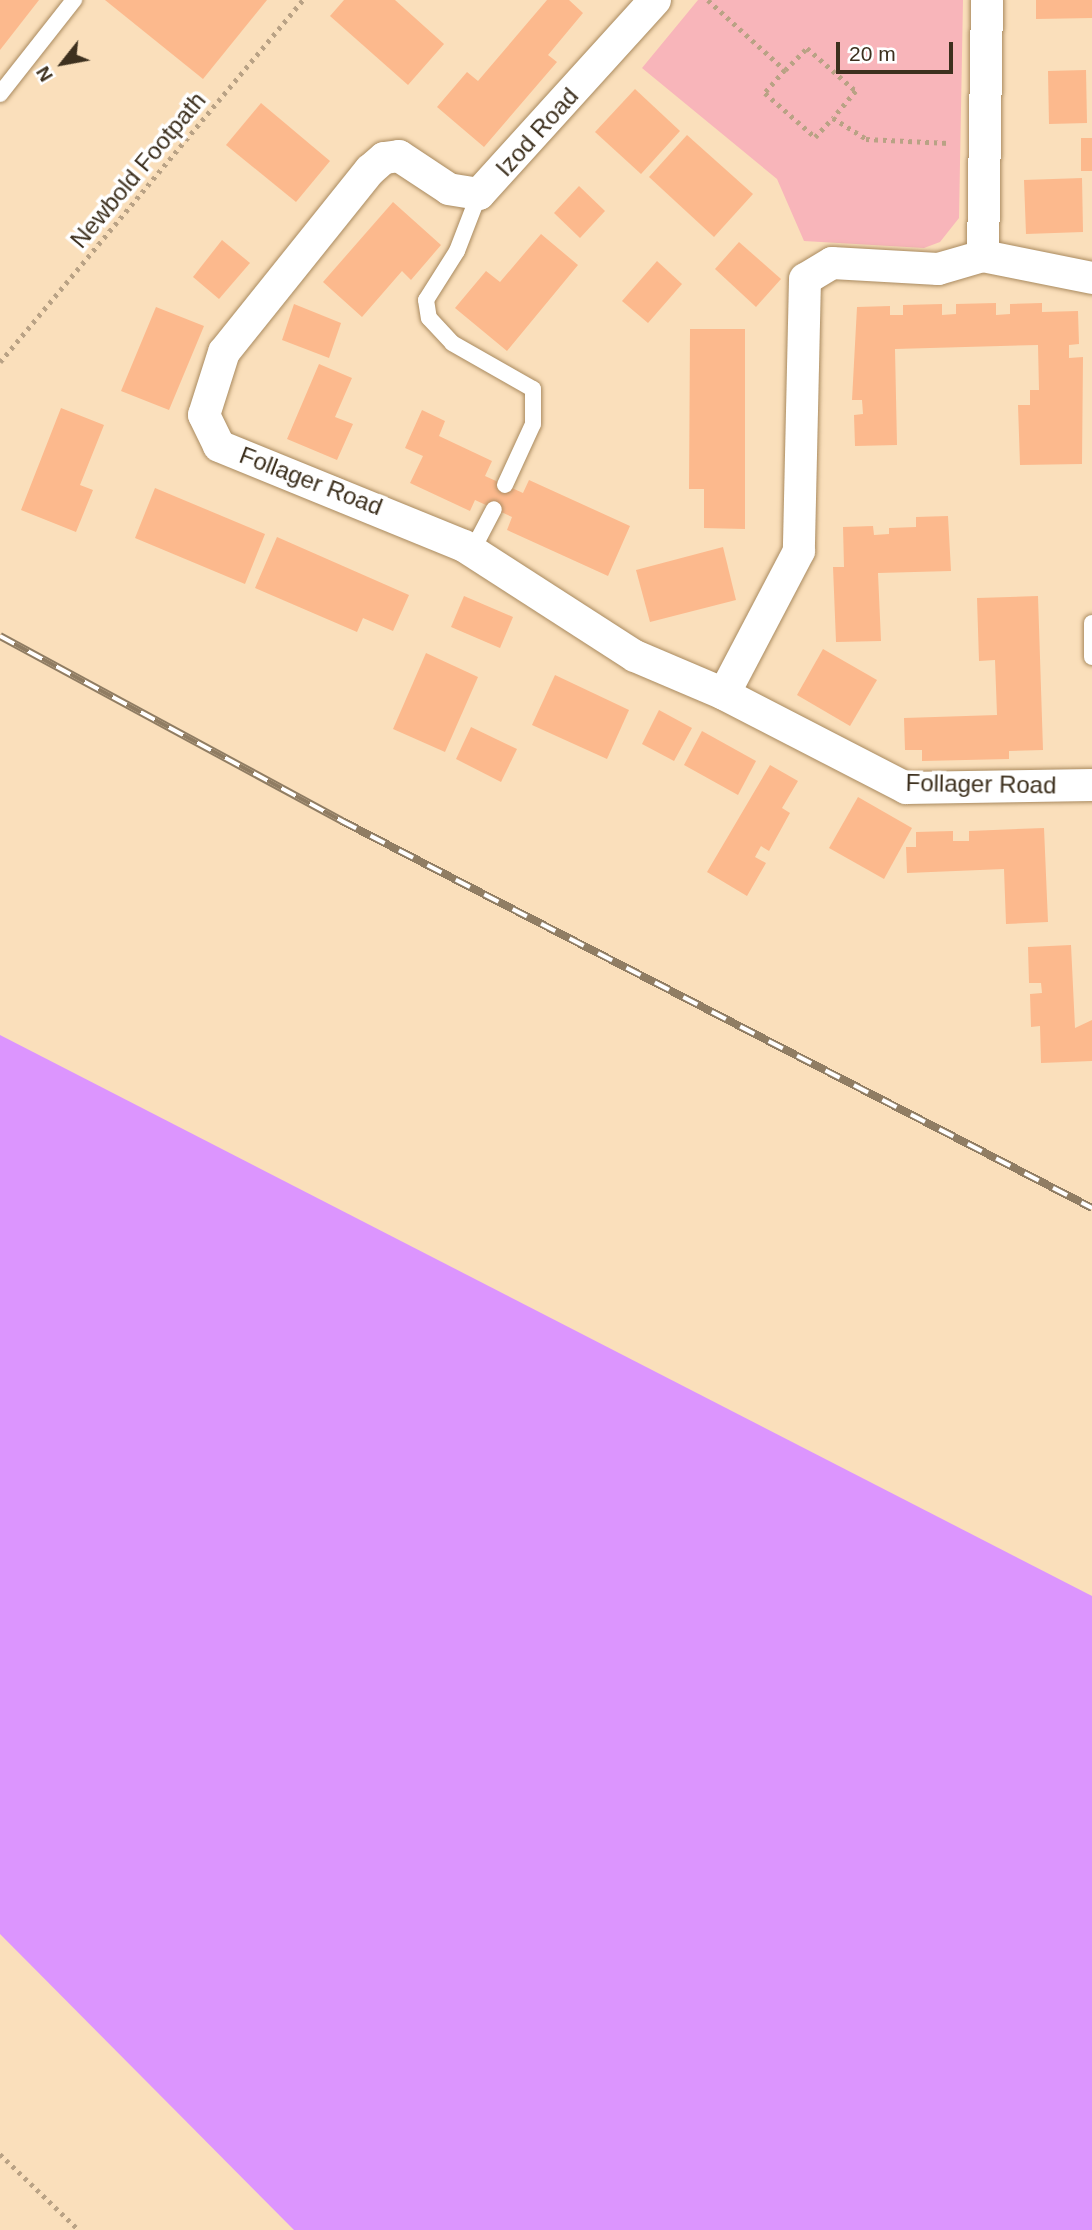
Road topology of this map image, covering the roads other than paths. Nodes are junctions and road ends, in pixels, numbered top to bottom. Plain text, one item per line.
1 (74, 0) edge
2 (655, 0) edge
3 (987, 0) edge
4 (0, 94) edge
5 (399, 156) joint
6 (478, 194) junction
7 (983, 256) junction
8 (1092, 278) edge
9 (505, 485) dead end
10 (494, 509) dead end
11 (472, 551) junction
12 (1092, 623) edge
13 (1092, 657) edge
14 (724, 694) junction
15 (1092, 785) edge

1 - 4 lane
2 - 6 street, Izod Road
3 - 7 street
5 - 6 street, Izod Road
5 - 11 street, Follager Road
6 - 9 lane
7 - 8 street
7 - 14 street
10 - 11 lane
11 - 14 street, Follager Road
12 - 13 lane
14 - 15 street, Follager Road

